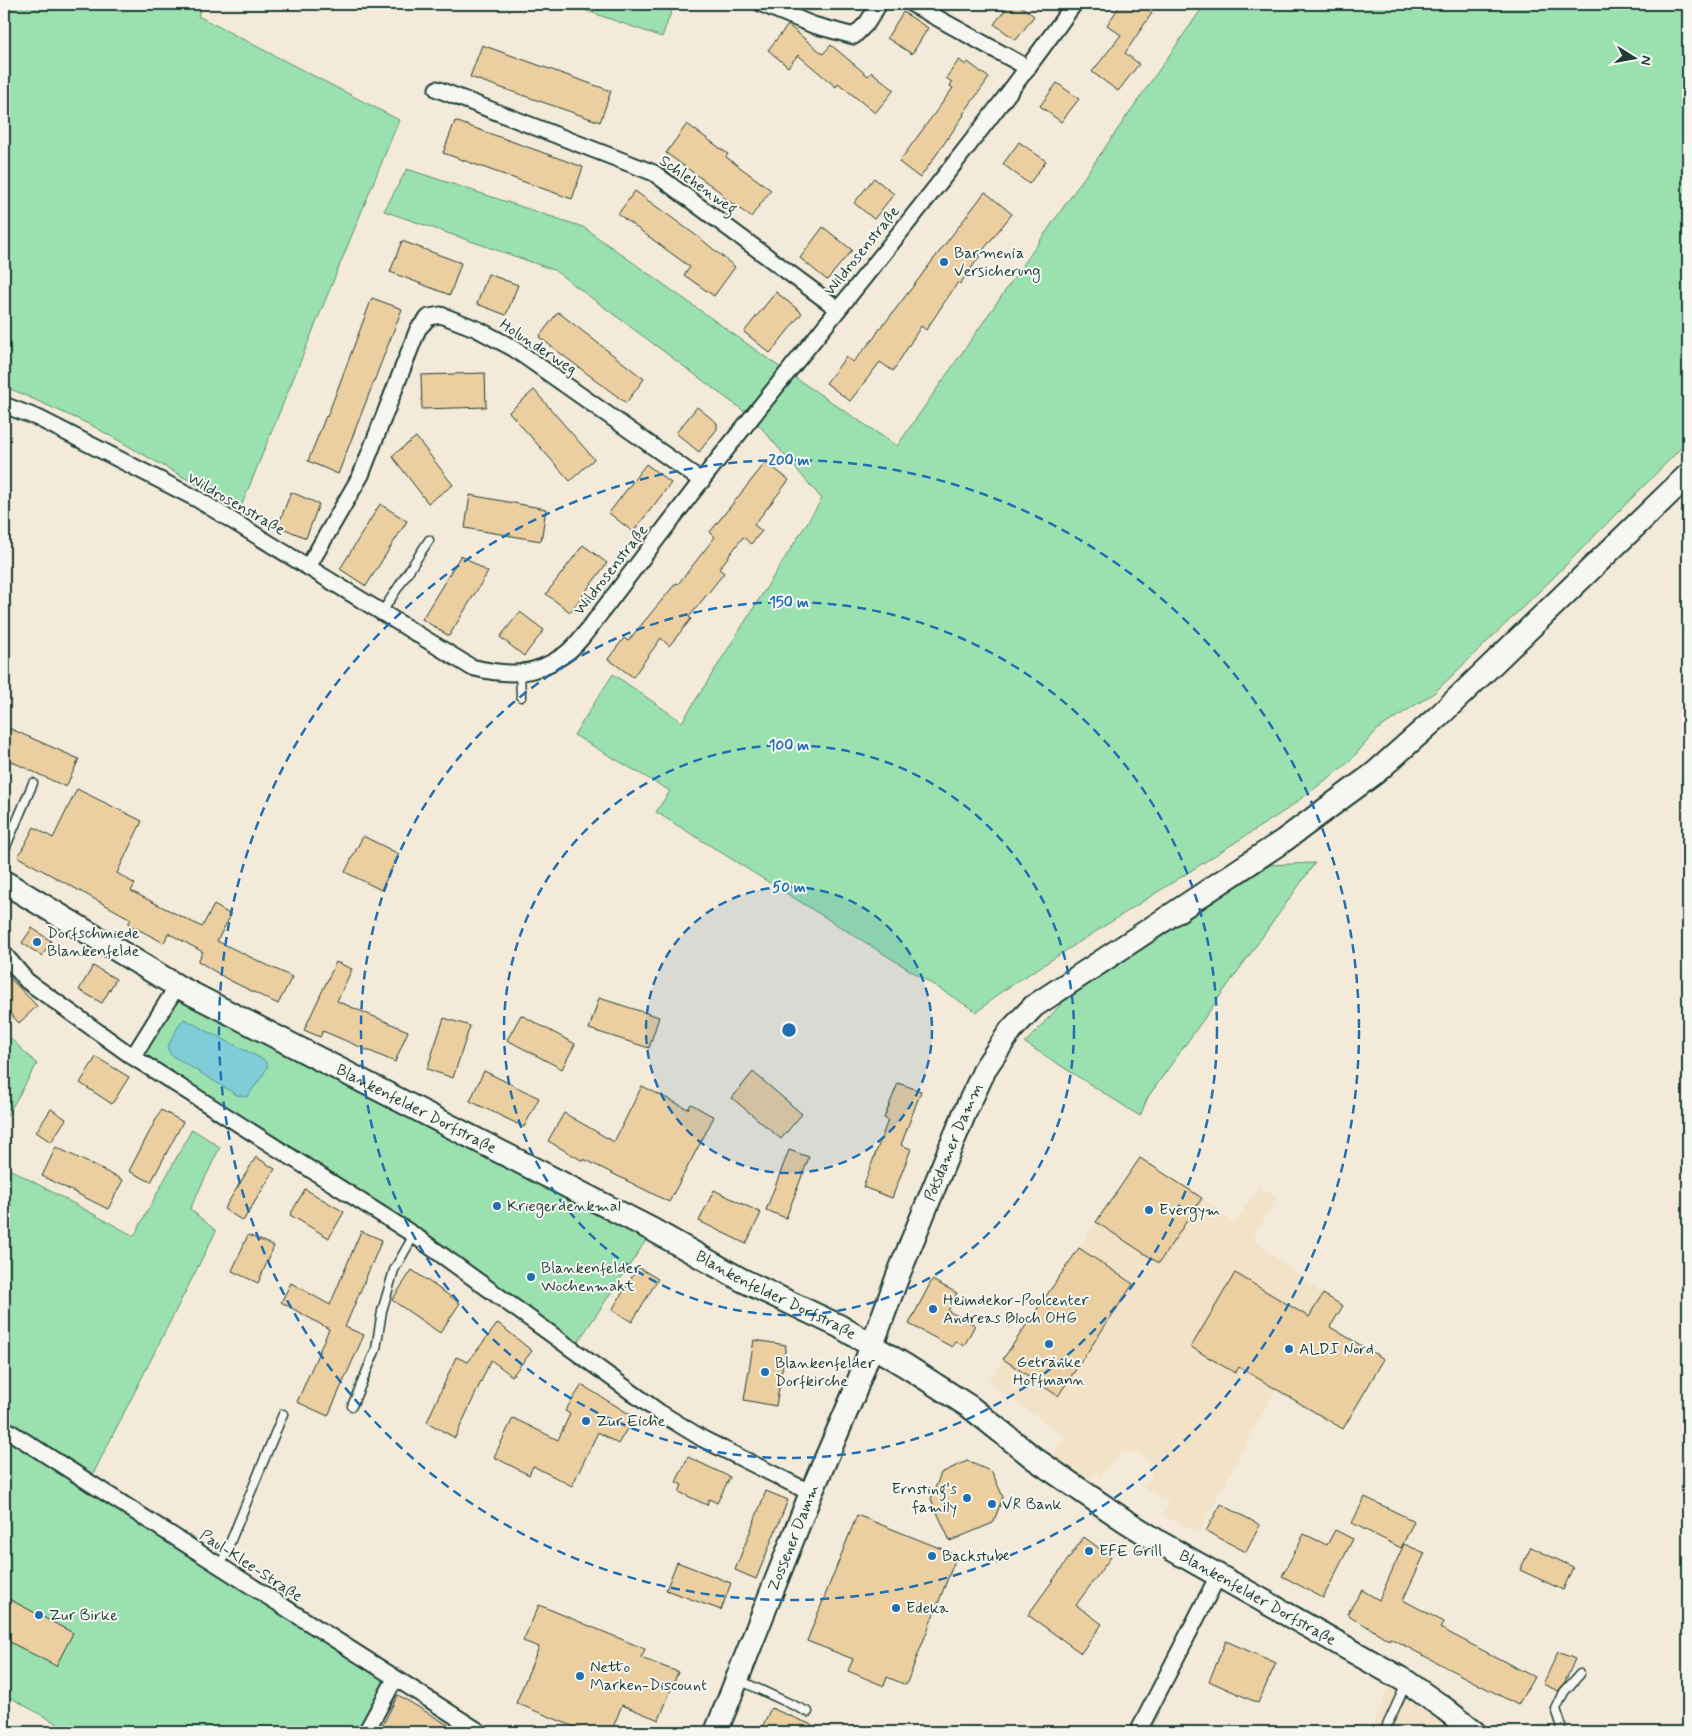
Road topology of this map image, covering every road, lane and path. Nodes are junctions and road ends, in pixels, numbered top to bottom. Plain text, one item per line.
1 (762, 4) edge
2 (880, 4) edge
3 (912, 4) edge
4 (1074, 4) edge
5 (1028, 68) junction
6 (437, 89) dead end
7 (838, 309) junction
8 (4, 405) edge
9 (1688, 475) edge
10 (702, 481) junction
11 (429, 540) dead end
12 (308, 567) junction
13 (382, 612) junction
14 (520, 672) junction
15 (521, 697) dead end
16 (33, 783) dead end
17 (4, 851) edge
18 (4, 882) edge
19 (4, 954) edge
20 (177, 986) junction
21 (133, 1057) junction
22 (414, 1235) junction
23 (872, 1346) junction
24 (352, 1406) dead end
25 (284, 1414) dead end
26 (4, 1428) edge
27 (811, 1494) junction
28 (220, 1566) junction
29 (1218, 1576) junction
30 (1580, 1674) dead end
31 (394, 1679) junction
32 (737, 1679) junction
33 (1407, 1682) junction
34 (808, 1712) dead end
35 (366, 1732) edge
36 (480, 1732) edge
37 (716, 1732) edge
38 (1138, 1732) edge
39 (1384, 1732) edge
40 (1474, 1732) edge
41 (1560, 1732) edge

1 - 2 street
3 - 5 street
4 - 5 street, Wildrosenstraße
5 - 7 street, Wildrosenstraße
6 - 7 street, Schlehenweg
7 - 10 street, Wildrosenstraße
8 - 12 street, Wildrosenstraße
9 - 23 main road, Potsdamer Damm
10 - 12 street, Holunderweg
10 - 14 street, Wildrosenstraße
11 - 13 lane
12 - 13 street, Wildrosenstraße
13 - 14 street, Wildrosenstraße
14 - 15 lane
16 - 17 lane
18 - 20 main road, Blankenfelder Dorfstraße
19 - 21 street
20 - 21 street
20 - 23 main road, Blankenfelder Dorfstraße
21 - 22 street
22 - 24 lane
22 - 27 street
23 - 27 main road, Zossener Damm
23 - 29 main road, Blankenfelder Dorfstraße
25 - 28 lane
26 - 28 street, Paul-Klee-Straße
27 - 32 main road, Zossener Damm
28 - 31 street, Paul-Klee-Straße
29 - 33 main road, Blankenfelder Dorfstraße
29 - 38 street
30 - 41 lane
31 - 35 street
31 - 36 street, Paul-Klee-Straße
32 - 34 lane
32 - 37 main road, Zossener Damm
33 - 39 lane
33 - 40 main road, Blankenfelder Dorfstraße

